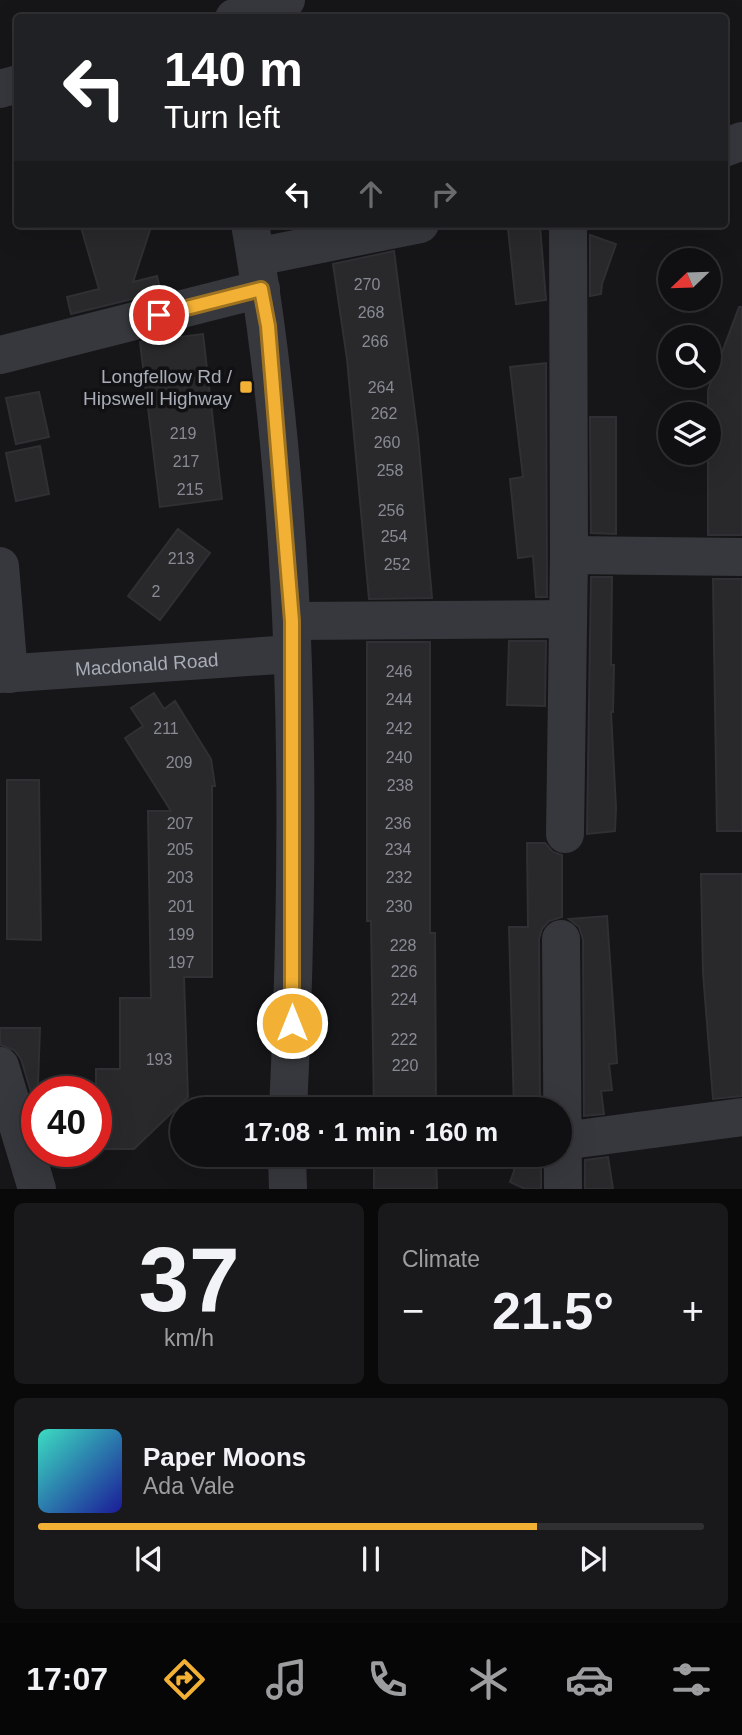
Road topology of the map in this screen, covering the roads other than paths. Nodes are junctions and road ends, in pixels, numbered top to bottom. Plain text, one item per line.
1 (286, 0) edge
2 (246, 14) edge
3 (400, 228) edge
4 (568, 228) edge
5 (256, 257) edge
6 (0, 355) edge
7 (569, 555) junction
8 (742, 558) edge
9 (0, 566) edge
10 (568, 619) junction
11 (292, 638) junction
12 (4, 674) edge
13 (565, 834) dead end
14 (561, 939) dead end
15 (0, 1066) edge
16 (289, 1097) edge
17 (563, 1097) edge
18 (742, 1117) edge
19 (572, 1140) edge
20 (287, 1167) edge
21 (563, 1167) edge
22 (37, 1189) edge
23 (288, 1189) edge
24 (563, 1189) edge

1 - 2 street
3 - 5 street
4 - 7 street
5 - 6 street
5 - 11 street
7 - 8 street
7 - 10 street
9 - 12 street
10 - 11 street, Macdonald Road
10 - 13 street
11 - 12 street, Macdonald Road
11 - 16 street
14 - 17 street
15 - 22 street
18 - 19 street
20 - 23 street
21 - 24 street

